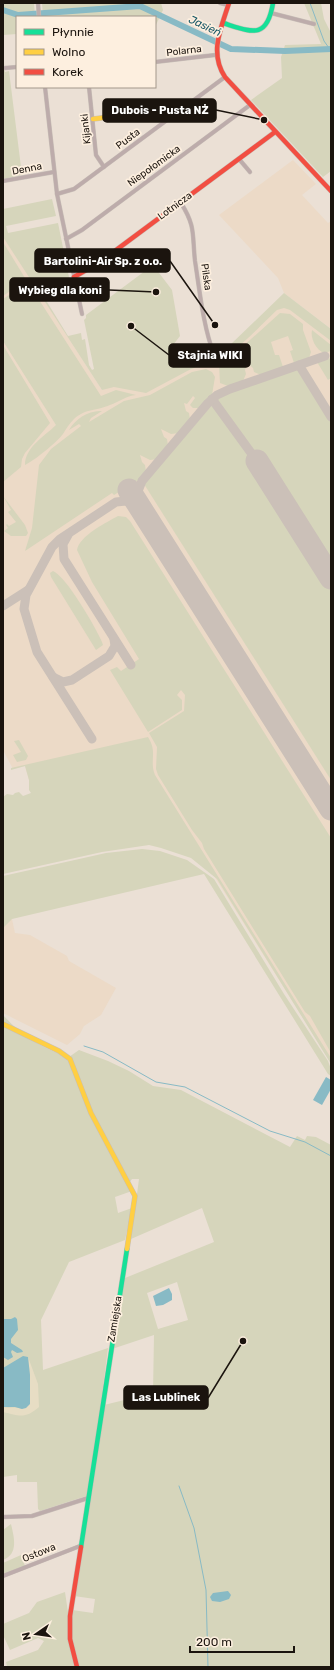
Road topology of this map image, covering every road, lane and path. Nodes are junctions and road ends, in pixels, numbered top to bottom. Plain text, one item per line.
1 (220, 3) edge
2 (273, 3) edge
3 (229, 4) edge
4 (38, 5) edge
5 (271, 13) junction
6 (39, 16) edge
7 (223, 23) junction
8 (314, 24) dead end
9 (215, 55) junction
10 (156, 62) edge
11 (16, 67) edge
12 (6, 68) dead end
13 (225, 78) junction
14 (45, 88) edge
15 (89, 88) edge
16 (250, 105) junction
17 (174, 114) junction
18 (93, 119) junction
19 (275, 132) junction
20 (239, 159) junction
21 (104, 167) junction
22 (54, 172) junction
23 (250, 172) dead end
24 (3, 182) edge
25 (331, 191) edge
26 (57, 194) junction
27 (180, 203) junction
28 (66, 239) junction
29 (74, 277) junction
30 (82, 314) dead end
31 (214, 355) dead end
32 (3, 1024) edge
33 (88, 1498) junction
34 (3, 1517) edge
35 (80, 1546) junction
36 (3, 1576) edge
37 (77, 1667) edge

1 - 3 street
2 - 5 street
3 - 7 street
4 - 6 street
5 - 7 street
5 - 8 street
7 - 9 street
9 - 10 street, Polarna
9 - 13 street
11 - 12 street
13 - 16 street
13 - 17 street, Pusta
14 - 22 street
15 - 18 street, Kijanki
16 - 19 street
16 - 28 street, Niepołomicka
17 - 18 street
17 - 21 street, Pusta
18 - 21 street, Kijanki
19 - 20 street, Lotnicza
19 - 25 street
20 - 23 street
20 - 27 street, Lotnicza
21 - 26 street, Pusta
22 - 24 street, Denna
22 - 26 street
26 - 28 street
27 - 29 street, Lotnicza
27 - 31 street, Pilska
28 - 29 street
29 - 30 street
32 - 33 street, Zamiejska
33 - 34 street
33 - 35 street, Zamiejska
35 - 36 street, Ostowa
35 - 37 street, Zamiejska

